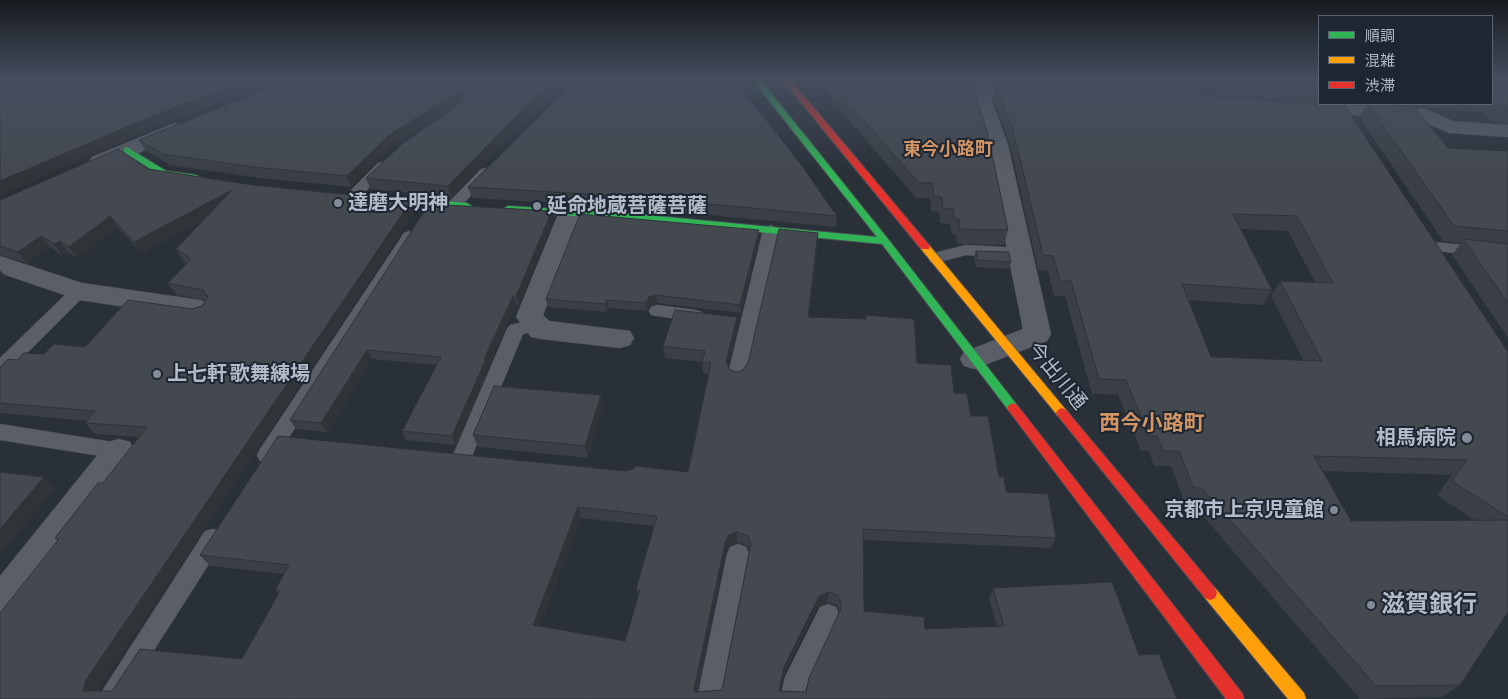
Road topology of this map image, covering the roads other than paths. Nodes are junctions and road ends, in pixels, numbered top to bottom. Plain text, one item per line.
1 (781, 111) edge
2 (812, 111) edge
3 (985, 111) edge
4 (1341, 114) edge
5 (197, 120) edge
6 (1508, 131) edge
7 (127, 150) junction
8 (393, 157) edge
9 (498, 159) edge
10 (81, 170) edge
11 (211, 180) edge
12 (348, 196) joint
13 (429, 204) junction
14 (453, 206) junction
15 (571, 212) junction
16 (770, 230) junction
17 (1427, 239) joint
18 (885, 242) junction
19 (1021, 253) junction
20 (1508, 254) edge
21 (936, 258) junction
22 (0, 264) edge
23 (1449, 272) edge
24 (79, 291) junction
25 (200, 309) edge
26 (657, 311) dead end
27 (712, 318) edge
28 (731, 320) edge
29 (749, 322) junction
30 (535, 325) junction
31 (620, 338) dead end
32 (1008, 346) junction
33 (974, 360) junction
34 (0, 369) edge
35 (738, 374) edge
36 (0, 432) edge
37 (119, 451) joint
38 (462, 455) edge
39 (257, 470) edge
40 (225, 519) edge
41 (738, 554) dead end
42 (0, 603) edge
43 (828, 615) dead end
44 (109, 699) edge
45 (708, 699) edge
46 (792, 699) edge
47 (1236, 699) edge
48 (1298, 699) edge

1 - 18 main road
2 - 21 main road, 今出川通
3 - 19 street
4 - 6 street
5 - 7 street
7 - 10 street
7 - 11 main road
8 - 12 lane
9 - 14 lane
12 - 13 main road
13 - 14 main road
13 - 39 lane
14 - 15 main road
15 - 16 main road
15 - 30 street
16 - 18 main road
16 - 29 lane
17 - 20 lane
17 - 23 street
18 - 33 main road
19 - 21 lane
19 - 32 street
21 - 32 main road, 今出川通
22 - 24 street
24 - 25 street
24 - 34 lane
26 - 27 lane
28 - 29 lane
29 - 35 lane
30 - 31 street
30 - 38 lane
32 - 33 street
32 - 48 main road, 今出川通
33 - 47 main road
36 - 37 lane
37 - 42 street
40 - 44 lane
41 - 45 lane
43 - 46 lane

